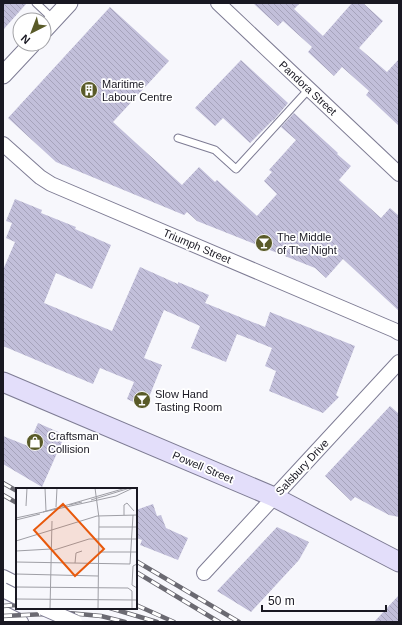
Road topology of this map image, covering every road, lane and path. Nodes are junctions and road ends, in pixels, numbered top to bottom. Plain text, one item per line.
1 (36, 3) edge
2 (70, 3) edge
3 (218, 3) edge
4 (41, 12) edge
5 (52, 22) edge
6 (25, 52) edge
7 (3, 75) edge
8 (309, 89) junction
9 (178, 138) dead end
10 (3, 144) edge
11 (399, 174) edge
12 (399, 333) edge
13 (397, 366) edge
14 (3, 382) edge
15 (274, 498) junction
16 (399, 562) edge
17 (204, 573) dead end
18 (3, 577) edge
19 (16, 584) edge
20 (3, 590) edge
21 (16, 596) edge
22 (45, 609) edge
23 (63, 609) edge
24 (3, 613) edge
25 (21, 622) edge
26 (75, 622) edge
27 (83, 622) edge

1 - 4 lane
2 - 5 street
3 - 8 street, Pandora Street
6 - 7 street
8 - 9 lane
8 - 11 street, Pandora Street
10 - 12 street, Triumph Street
13 - 15 street, Salsbury Drive
14 - 15 main road, Powell Street
15 - 16 main road, Powell Street
15 - 17 street, Salsbury Drive
18 - 19 street
20 - 21 street, bridge
22 - 26 street, bridge
23 - 27 street
24 - 25 street

